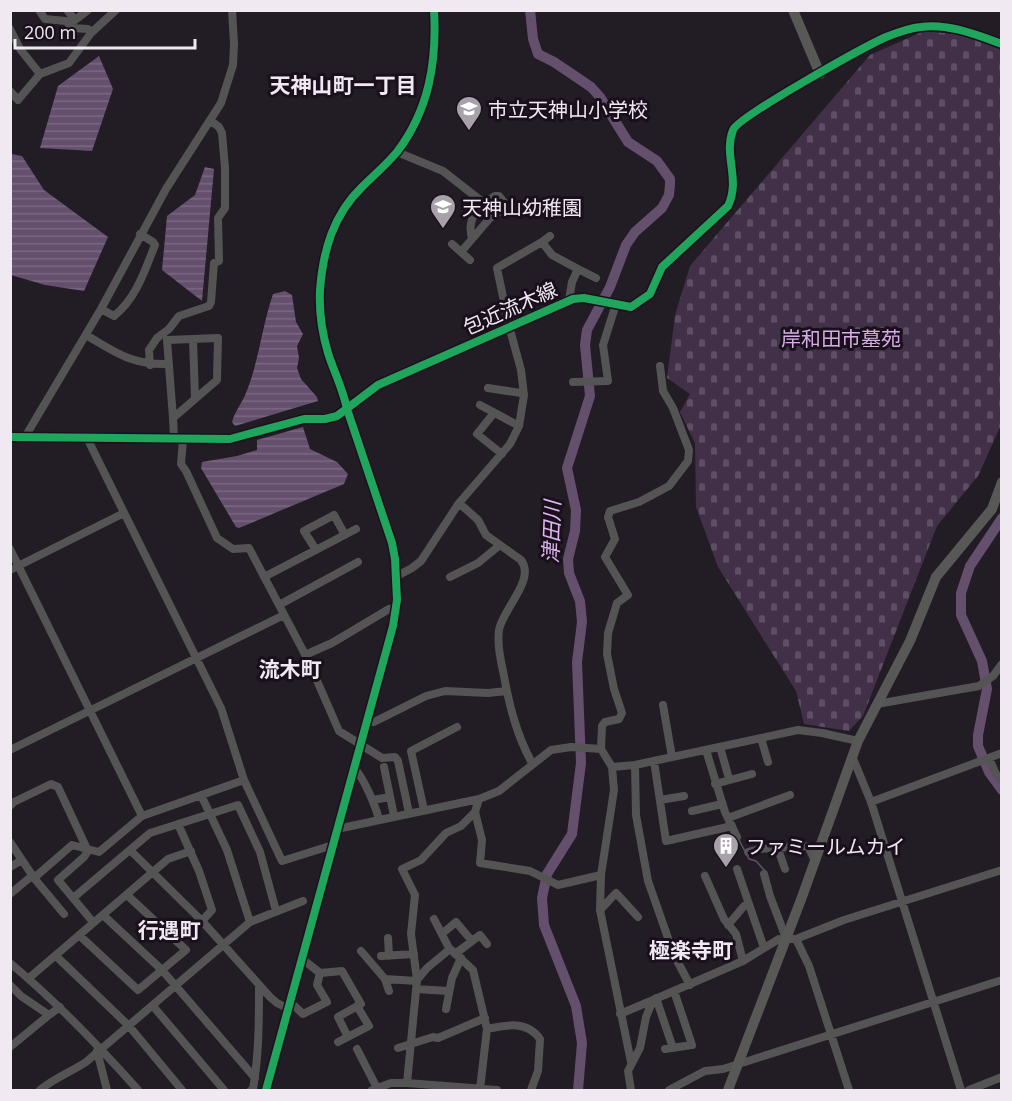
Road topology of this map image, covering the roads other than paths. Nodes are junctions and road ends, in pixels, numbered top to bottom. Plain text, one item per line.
1 (39, 10) edge
2 (67, 10) edge
3 (88, 10) edge
4 (116, 10) edge
5 (232, 10) edge
6 (434, 10) edge
7 (793, 10) edge
8 (10, 29) edge
9 (91, 33) junction
10 (1002, 44) edge
11 (40, 74) junction
12 (820, 74) junction
13 (10, 91) edge
14 (211, 121) junction
15 (397, 152) junction
16 (481, 201) junction
17 (468, 216) dead end
18 (140, 234) junction
19 (550, 236) dead end
20 (472, 238) junction
21 (542, 242) junction
22 (452, 244) dead end
23 (460, 252) junction
24 (470, 260) dead end
25 (578, 269) junction
26 (596, 278) dead end
27 (569, 300) junction
28 (613, 303) junction
29 (101, 309) junction
30 (509, 326) junction
31 (86, 334) junction
32 (193, 339) junction
33 (169, 364) junction
34 (150, 365) junction
35 (660, 366) dead end
36 (573, 382) dead end
37 (488, 388) dead end
38 (524, 395) junction
39 (195, 398) junction
40 (480, 405) dead end
41 (347, 409) junction
42 (495, 413) junction
43 (173, 418) junction
44 (519, 426) junction
45 (10, 437) edge
46 (26, 437) junction
47 (87, 438) junction
48 (178, 439) junction
49 (502, 454) junction
50 (1002, 482) edge
51 (459, 503) junction
52 (124, 513) junction
53 (356, 529) dead end
54 (345, 535) junction
55 (500, 545) junction
56 (10, 549) edge
57 (316, 550) junction
58 (358, 562) dead end
59 (19, 566) junction
60 (10, 570) edge
61 (397, 576) junction
62 (450, 577) dead end
63 (264, 578) junction
64 (279, 605) junction
65 (396, 608) junction
66 (284, 615) junction
67 (305, 655) junction
68 (196, 658) junction
69 (1002, 664) edge
70 (507, 691) junction
71 (877, 704) junction
72 (663, 705) dead end
73 (91, 710) junction
74 (366, 722) junction
75 (457, 726) dead end
76 (761, 738) junction
77 (858, 741) junction
78 (360, 744) junction
79 (720, 747) junction
80 (601, 749) junction
81 (10, 750) edge
82 (706, 750) junction
83 (1002, 753) edge
84 (852, 756) junction
85 (672, 757) junction
86 (989, 758) junction
87 (654, 761) junction
88 (768, 762) dead end
89 (532, 763) junction
90 (635, 765) junction
91 (384, 767) dead end
92 (612, 767) junction
93 (354, 768) junction
94 (752, 774) dead end
95 (728, 775) dead end
96 (417, 778) junction
97 (244, 780) junction
98 (1002, 781) edge
99 (402, 782) junction
100 (716, 784) junction
101 (201, 795) junction
102 (790, 795) dead end
103 (684, 796) dead end
104 (390, 797) junction
105 (478, 799) junction
106 (373, 800) junction
107 (660, 800) junction
108 (872, 802) junction
109 (722, 804) junction
110 (10, 806) edge
111 (424, 810) junction
112 (476, 812) junction
113 (692, 812) dead end
114 (210, 813) junction
115 (409, 813) junction
116 (142, 816) junction
117 (394, 816) junction
118 (728, 818) junction
119 (379, 819) junction
120 (178, 824) junction
121 (732, 826) junction
122 (337, 829) junction
123 (737, 837) dead end
124 (11, 844) edge
125 (333, 845) junction
126 (778, 849) junction
127 (88, 850) junction
128 (130, 850) junction
129 (191, 850) junction
130 (748, 852) dead end
131 (22, 860) junction
132 (815, 861) junction
133 (10, 867) edge
134 (737, 869) dead end
135 (785, 869) dead end
136 (1002, 870) edge
137 (152, 873) junction
138 (764, 874) dead end
139 (601, 875) junction
140 (34, 876) junction
141 (705, 876) dead end
142 (10, 894) edge
143 (127, 895) junction
144 (73, 898) junction
145 (303, 901) dead end
146 (903, 901) junction
147 (744, 906) dead end
148 (600, 910) junction
149 (276, 911) junction
150 (64, 914) dead end
151 (103, 915) junction
152 (638, 917) dead end
153 (434, 919) dead end
154 (202, 921) junction
155 (93, 922) junction
156 (250, 922) junction
157 (728, 925) junction
158 (443, 933) junction
159 (79, 935) junction
160 (388, 938) dead end
161 (791, 938) junction
162 (472, 941) junction
163 (487, 944) dead end
164 (223, 945) junction
165 (764, 948) junction
166 (361, 951) dead end
167 (414, 954) junction
168 (455, 954) junction
169 (56, 956) junction
170 (301, 958) junction
171 (743, 961) junction
172 (10, 963) edge
173 (162, 970) junction
174 (320, 973) junction
175 (28, 978) junction
176 (385, 979) junction
177 (1002, 980) edge
178 (416, 983) junction
179 (259, 985) junction
180 (690, 985) junction
181 (10, 986) edge
182 (176, 986) junction
183 (448, 991) junction
184 (674, 991) junction
185 (389, 992) dead end
186 (655, 999) junction
187 (934, 1001) junction
188 (288, 1004) junction
189 (153, 1006) junction
190 (357, 1006) junction
191 (60, 1007) junction
192 (446, 1009) dead end
193 (620, 1014) junction
194 (50, 1015) junction
195 (484, 1018) junction
196 (129, 1026) junction
197 (487, 1029) junction
198 (831, 1034) junction
199 (348, 1037) junction
200 (338, 1042) dead end
201 (411, 1042) junction
202 (10, 1047) edge
203 (398, 1048) dead end
204 (357, 1049) dead end
205 (99, 1050) junction
206 (631, 1062) junction
207 (738, 1063) junction
208 (1002, 1077) edge
209 (255, 1078) junction
210 (409, 1086) edge
211 (436, 1088) edge
212 (376, 1089) edge
213 (479, 1089) edge
214 (40, 1090) edge
215 (107, 1090) edge
216 (138, 1090) edge
217 (182, 1090) edge
218 (224, 1090) edge
219 (251, 1090) edge
220 (266, 1090) edge
221 (497, 1090) edge
222 (531, 1090) edge
223 (631, 1090) edge
224 (669, 1090) edge
225 (728, 1090) edge
226 (849, 1090) edge
227 (961, 1090) edge
228 (969, 1090) edge

1 - 9 street
2 - 3 street
4 - 9 street
5 - 14 street
6 - 15 street
7 - 12 street
8 - 11 street
9 - 11 street
10 - 12 street, 包近流木線
11 - 13 street
12 - 28 street, 包近流木線
14 - 18 street
14 - 34 street
15 - 16 street
15 - 41 street
16 - 17 street
16 - 20 street
16 - 20 street
18 - 29 street
18 - 29 street
19 - 21 street
20 - 23 street
21 - 25 street
21 - 30 street
22 - 23 street
23 - 24 street
25 - 26 street
25 - 27 street
27 - 28 street, 包近流木線
27 - 30 street, 包近流木線
28 - 36 street
29 - 31 street
30 - 38 street
30 - 41 street, 包近流木線
31 - 34 street
31 - 46 street
32 - 33 street
32 - 39 street
32 - 39 street
33 - 34 street
33 - 43 street
35 - 80 street
37 - 38 street
38 - 44 street
39 - 43 street
40 - 42 street
41 - 48 street, 包近流木線
41 - 61 street
42 - 44 street
42 - 49 street
43 - 48 street
44 - 49 street
45 - 46 street, 包近流木線
46 - 47 street, 包近流木線
47 - 48 street, 包近流木線
47 - 52 street
48 - 63 street
49 - 51 street
50 - 71 street
51 - 55 street
51 - 61 street
52 - 59 street
52 - 68 street
53 - 54 street
54 - 57 street
54 - 57 street
55 - 62 street
55 - 70 street
56 - 59 street
57 - 63 street
58 - 64 street
59 - 60 street
59 - 73 street
61 - 65 street
63 - 64 street
64 - 66 street
65 - 67 street
65 - 74 street
66 - 67 street
66 - 68 street
67 - 78 street
68 - 73 street
68 - 97 street
69 - 71 street
70 - 74 street
70 - 89 street
71 - 77 street
72 - 85 street
73 - 81 street
73 - 116 street
74 - 78 street
75 - 96 street
76 - 77 street
76 - 79 street
76 - 88 street
77 - 84 street
78 - 93 street
78 - 99 street
79 - 82 street
79 - 95 street
80 - 89 street
80 - 92 street
82 - 85 street
82 - 100 street
83 - 86 street
84 - 108 street
84 - 132 street
85 - 87 street
86 - 98 street
86 - 108 street
87 - 90 street
87 - 107 street
89 - 105 street
90 - 92 street
90 - 180 street
91 - 104 street
92 - 139 street
93 - 106 street
93 - 122 street
94 - 100 street
96 - 99 street
96 - 111 street
97 - 101 street
97 - 125 street
99 - 115 street
100 - 109 street
101 - 114 street
101 - 116 street
102 - 118 street
103 - 107 street
104 - 106 street
104 - 117 street
105 - 111 street
105 - 112 street
106 - 119 street
107 - 121 street
108 - 146 street
109 - 113 street
109 - 118 street
110 - 127 street
111 - 115 street
112 - 139 street
112 - 167 street
114 - 120 street
114 - 149 street
114 - 156 street
115 - 117 street
116 - 127 street
117 - 119 street
118 - 121 street
119 - 122 street
120 - 128 street
120 - 129 street
121 - 123 street
122 - 125 street
124 - 131 street
125 - 170 street
126 - 130 street
126 - 132 street
126 - 135 street
127 - 140 street
127 - 144 street
128 - 137 street
128 - 144 street
129 - 137 street
129 - 154 street
131 - 133 street
131 - 140 street
132 - 161 street
134 - 165 street
136 - 146 street
137 - 143 street
137 - 154 street
138 - 161 street
139 - 148 street
140 - 142 street
140 - 150 street
141 - 157 street
143 - 151 street
143 - 173 street
144 - 155 street
145 - 149 street
146 - 161 street
146 - 187 street
147 - 157 street
148 - 152 street
148 - 193 street
149 - 156 street
151 - 155 street
151 - 173 street
153 - 158 street
154 - 164 street
155 - 159 street
156 - 164 street
157 - 171 street
158 - 162 street
158 - 168 street
159 - 169 street
159 - 173 street
160 - 167 street
161 - 165 street
161 - 198 street
161 - 207 street
162 - 163 street
162 - 168 street
164 - 179 street
164 - 182 street
165 - 171 street
166 - 176 street
167 - 178 street
168 - 178 street
168 - 183 street
168 - 195 street
169 - 175 street
169 - 196 street
170 - 174 street
170 - 188 street
171 - 180 street
172 - 175 street
173 - 182 street
174 - 188 street
174 - 190 street
175 - 191 street
176 - 178 street
176 - 185 street
177 - 187 street
178 - 183 street
178 - 201 street
179 - 188 street
179 - 209 street
180 - 184 street
181 - 194 street
182 - 189 street
182 - 209 street
183 - 192 street
184 - 186 street
184 - 186 street
186 - 193 street
186 - 206 street
187 - 198 street
187 - 227 street
188 - 220 street
189 - 196 street
189 - 218 street
190 - 199 street
190 - 199 street
191 - 194 street
191 - 205 street
193 - 206 street
194 - 202 street
195 - 197 street
195 - 201 street
196 - 205 street
196 - 217 street
197 - 213 street
197 - 222 street
198 - 207 street
198 - 226 street
199 - 200 street
201 - 203 street
201 - 210 street
204 - 212 street
205 - 214 street
205 - 215 street
205 - 216 street
206 - 223 street
207 - 224 street
207 - 225 street
208 - 228 street
209 - 219 street
210 - 211 street
210 - 212 street
211 - 213 street
213 - 221 street

